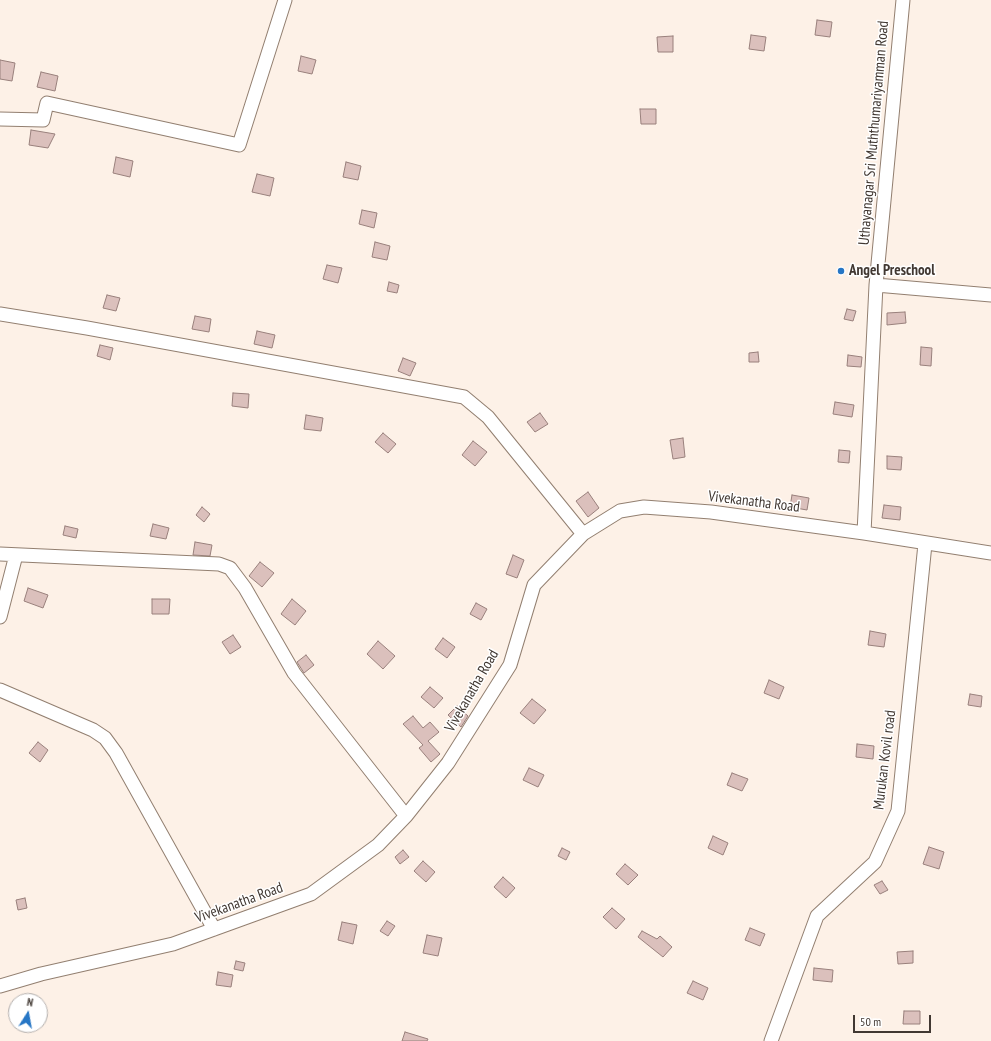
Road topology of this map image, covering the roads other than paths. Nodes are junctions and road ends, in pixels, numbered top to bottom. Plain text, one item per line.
1 (285, 0) edge
2 (903, 0) edge
3 (0, 119) edge
4 (876, 285) junction
5 (991, 295) edge
6 (0, 314) edge
7 (864, 533) junction
8 (583, 534) junction
9 (925, 544) junction
10 (991, 553) edge
11 (0, 554) edge
12 (16, 555) junction
13 (0, 617) edge
14 (0, 690) edge
15 (406, 816) junction
16 (214, 929) junction
17 (0, 986) edge
18 (771, 1041) edge

1 - 3 street
2 - 4 street, Uthayanagar Sri Muththumariyamman Road
4 - 5 street
4 - 7 street, Uthayanagar Sri Muththumariyamman Road
6 - 8 street
7 - 8 street, Vivekanatha Road
7 - 9 street, Vivekanatha Road
8 - 15 street, Vivekanatha Road
9 - 10 street, Vivekanatha Road
9 - 18 street, Murukan Kovil road
11 - 12 street
12 - 13 street
12 - 15 street
14 - 16 street
15 - 16 street, Vivekanatha Road
16 - 17 street, Vivekanatha Road

